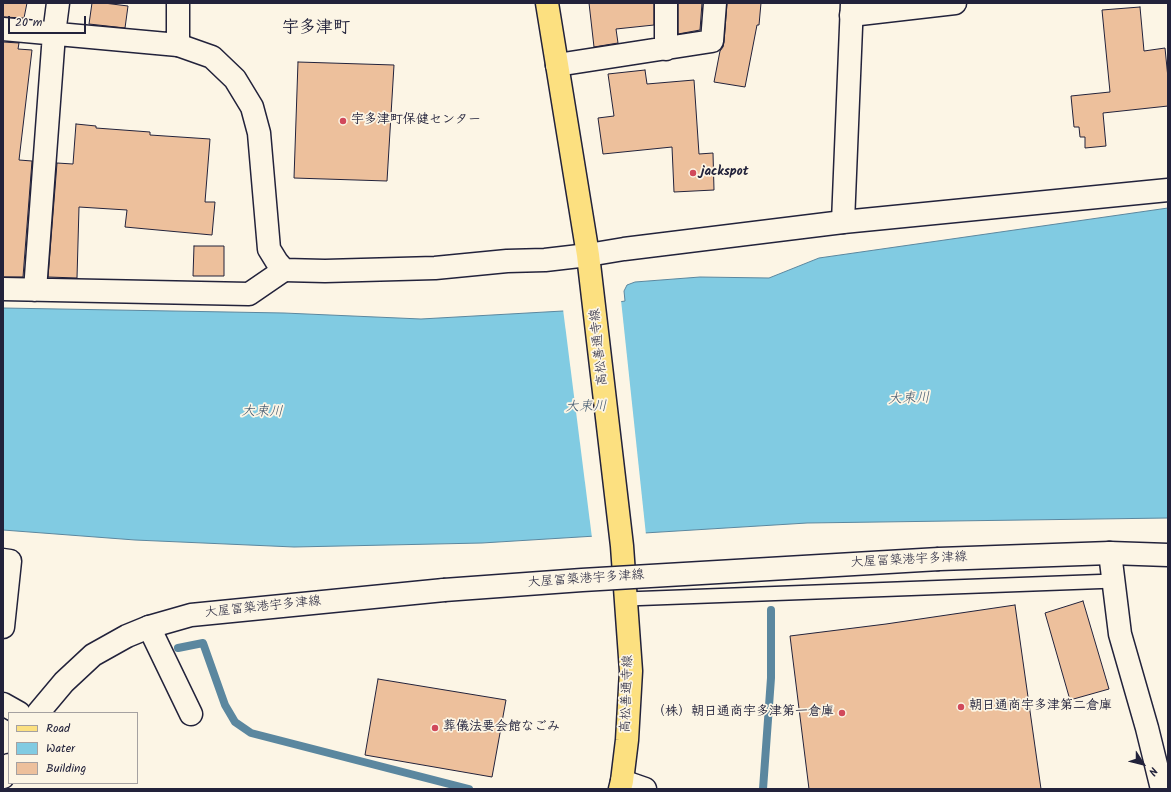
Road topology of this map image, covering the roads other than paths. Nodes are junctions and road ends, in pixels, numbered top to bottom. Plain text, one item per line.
1 (58, 3) edge
2 (178, 3) edge
3 (547, 3) edge
4 (666, 3) edge
5 (715, 3) edge
6 (955, 3) edge
7 (852, 9) edge
8 (3, 29) edge
9 (54, 34) junction
10 (178, 45) junction
11 (666, 49) junction
12 (557, 65) junction
13 (1168, 190) edge
14 (843, 222) junction
15 (588, 255) junction
16 (284, 270) junction
17 (3, 288) edge
18 (35, 290) junction
19 (1110, 553) junction
20 (1168, 555) edge
21 (3, 560) edge
22 (1114, 581) junction
23 (626, 599) junction
24 (3, 627) edge
25 (149, 627) junction
26 (3, 704) edge
27 (17, 712) edge
28 (39, 712) edge
29 (191, 714) dead end
30 (8, 767) edge
31 (3, 777) edge
32 (621, 785) edge
33 (645, 789) edge
34 (1162, 789) edge

1 - 9 street
2 - 10 street
3 - 12 main road, 高松善通寺線
4 - 11 street
5 - 11 street
6 - 7 street
7 - 14 street
8 - 9 street
9 - 10 street
9 - 18 street
10 - 16 street
11 - 12 street
12 - 15 main road, 高松善通寺線
13 - 14 street
14 - 15 street
15 - 16 street
15 - 23 main road, 高松善通寺線
16 - 18 street
17 - 18 street
19 - 20 street, 大屋冨築港宇多津線
19 - 22 street
19 - 25 street, 大屋冨築港宇多津線, bridge
21 - 24 street
22 - 23 lane
22 - 34 street
23 - 32 main road, 高松善通寺線
25 - 28 street, 大屋冨築港宇多津線
25 - 29 street
26 - 27 street
30 - 31 street
32 - 33 street

